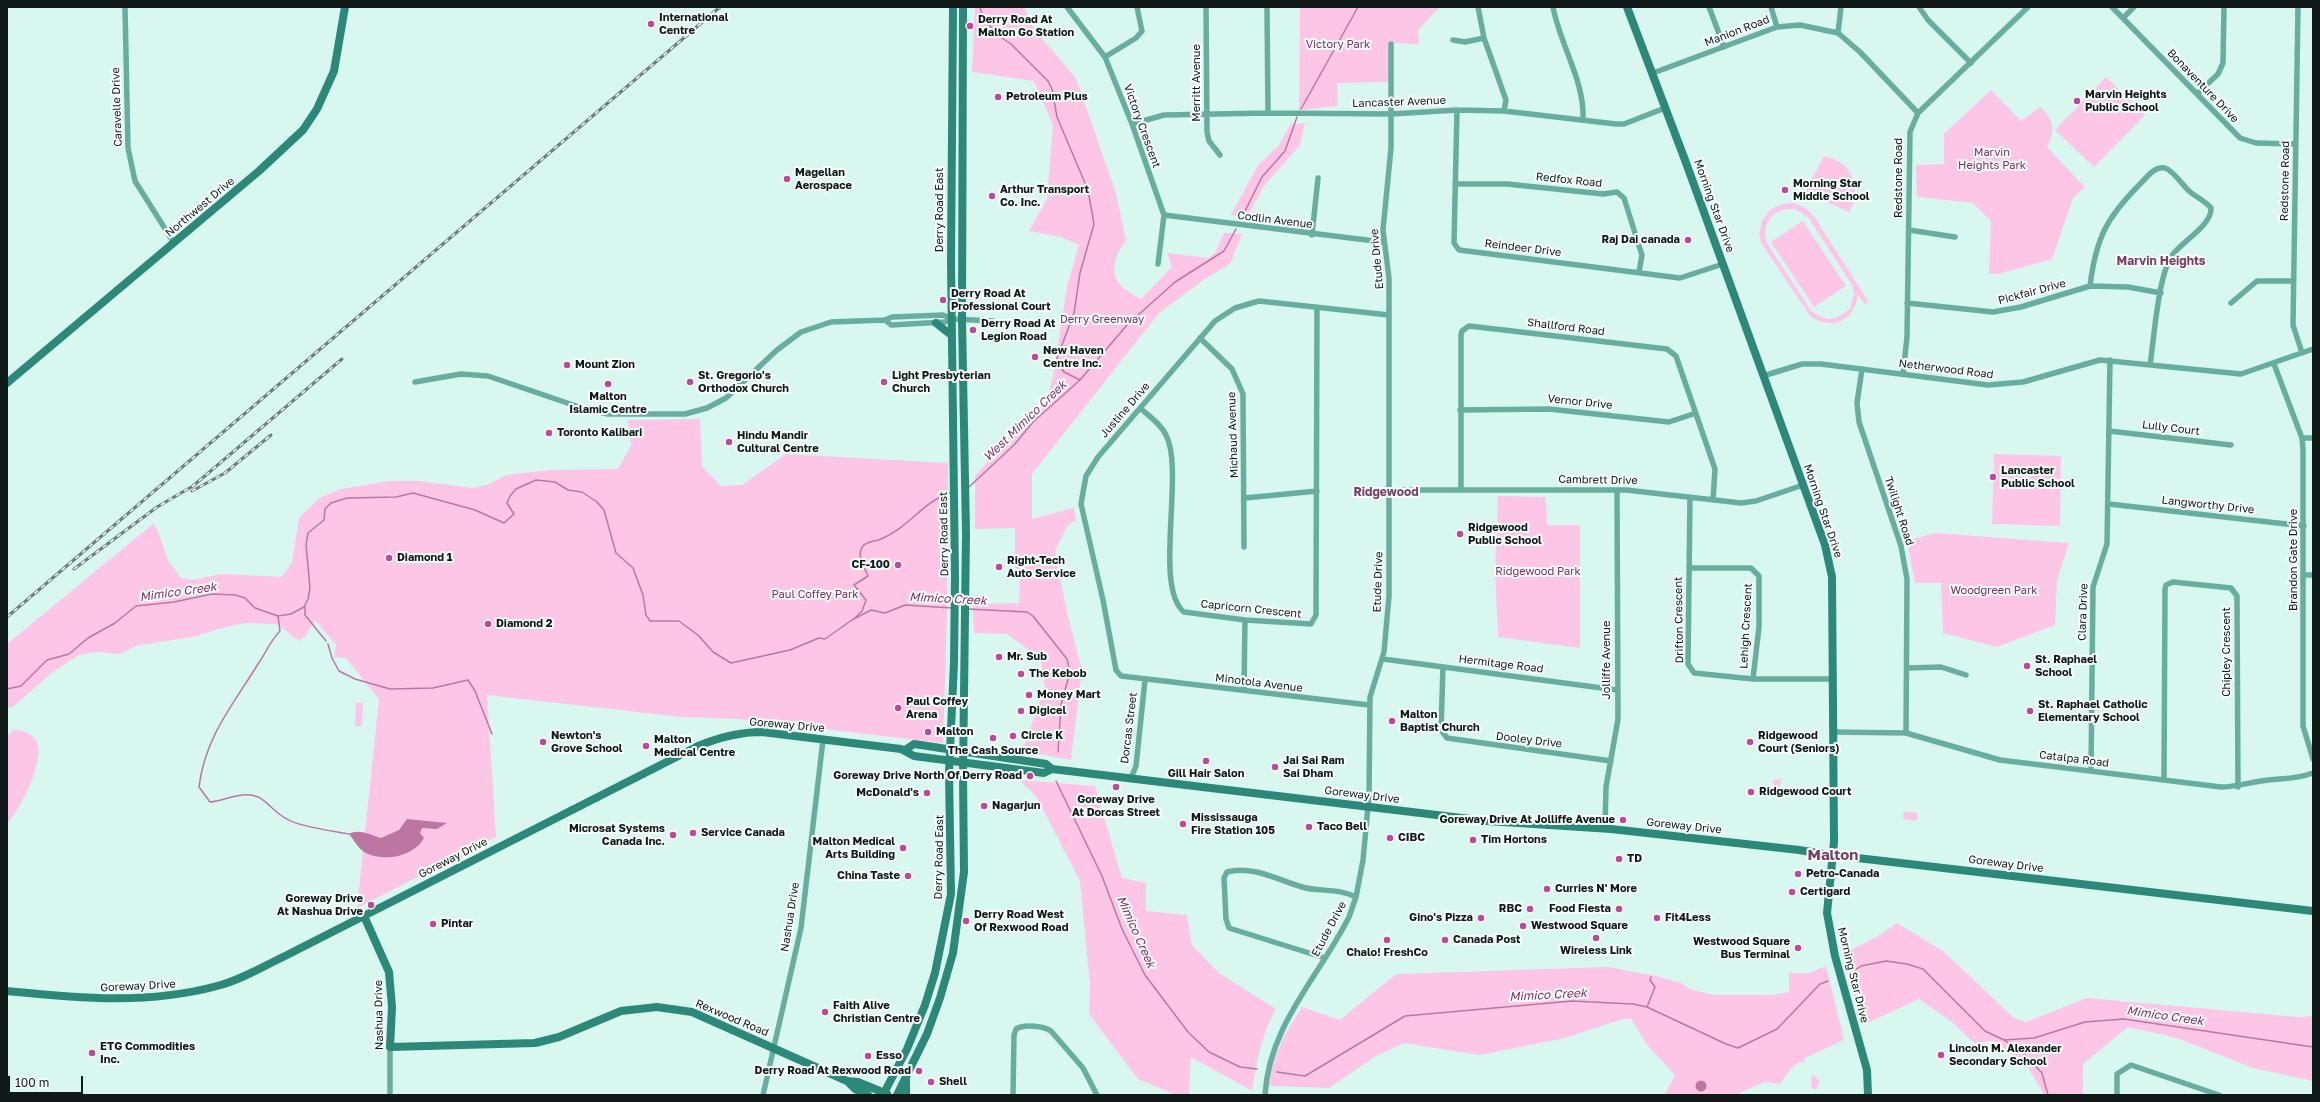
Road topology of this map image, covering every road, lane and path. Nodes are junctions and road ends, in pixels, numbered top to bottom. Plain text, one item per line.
1 (125, 7) edge
2 (345, 7) edge
3 (953, 7) edge
4 (963, 7) edge
5 (1067, 7) edge
6 (1137, 7) edge
7 (1206, 7) edge
8 (1267, 7) edge
9 (1478, 7) edge
10 (1552, 7) edge
11 (1627, 7) edge
12 (1709, 7) edge
13 (1771, 7) edge
14 (1841, 7) edge
15 (1920, 7) edge
16 (2112, 7) edge
17 (2134, 7) edge
18 (2224, 7) edge
19 (2298, 7) edge
20 (2024, 8) edge
21 (2122, 18) junction
22 (1777, 27) junction
23 (1838, 34) junction
24 (1484, 38) junction
25 (1453, 40) dead end
26 (1391, 44) dead end
27 (1724, 47) junction
28 (1105, 57) junction
29 (1971, 63) junction
30 (1653, 73) junction
31 (2197, 94) junction
32 (1665, 108) junction
33 (1457, 110) junction
34 (1504, 111) junction
35 (1268, 113) junction
36 (1918, 113) junction
37 (1208, 114) junction
38 (1392, 114) junction
39 (1583, 120) junction
40 (1132, 124) junction
41 (2295, 144) junction
42 (1220, 155) dead end
43 (1318, 178) dead end
44 (1455, 184) junction
45 (1164, 215) junction
46 (1909, 230) junction
47 (1312, 235) junction
48 (1955, 237) dead end
49 (1383, 242) junction
50 (174, 243) junction
51 (1158, 264) dead end
52 (1723, 264) junction
53 (1639, 272) junction
54 (2293, 281) junction
55 (2090, 286) junction
56 (2161, 293) junction
57 (1907, 303) junction
58 (2231, 304) dead end
59 (1317, 307) junction
60 (1389, 314) junction
61 (952, 319) junction
62 (885, 320) junction
63 (962, 320) junction
64 (936, 323) junction
65 (1002, 326) dead end
66 (951, 335) junction
67 (1200, 338) junction
68 (2313, 349) edge
69 (2302, 354) junction
70 (2110, 360) junction
71 (2274, 364) junction
72 (2150, 365) junction
73 (1862, 369) junction
74 (1903, 374) junction
75 (1764, 376) junction
76 (416, 382) dead end
77 (7, 383) edge
78 (1140, 408) junction
79 (1460, 410) junction
80 (1696, 413) junction
81 (2109, 431) junction
82 (2302, 438) junction
83 (2313, 438) edge
84 (2231, 445) dead end
85 (1803, 485) junction
86 (1390, 490) junction
87 (1461, 490) junction
88 (1617, 490) junction
89 (1317, 491) junction
90 (1690, 497) junction
91 (1245, 498) junction
92 (1713, 500) junction
93 (2109, 504) junction
94 (954, 509) junction
95 (965, 509) junction
96 (2304, 526) junction
97 (1244, 547) dead end
98 (1689, 568) junction
99 (2305, 575) junction
100 (2313, 575) edge
101 (955, 577) junction
102 (965, 577) junction
103 (1245, 620) junction
104 (1383, 659) junction
105 (954, 663) junction
106 (965, 664) junction
107 (1443, 667) junction
108 (1907, 668) junction
109 (1966, 675) dead end
110 (1753, 679) junction
111 (1834, 679) junction
112 (1145, 680) junction
113 (1244, 690) junction
114 (1617, 690) junction
115 (1369, 706) junction
116 (1834, 732) junction
117 (1906, 733) junction
118 (823, 740) junction
119 (951, 749) junction
120 (905, 750) junction
121 (964, 752) junction
122 (2313, 759) edge
123 (950, 761) junction
124 (1611, 761) junction
125 (964, 763) junction
126 (1052, 769) junction
127 (2091, 771) junction
128 (2313, 773) edge
129 (1131, 778) junction
130 (2164, 780) junction
131 (2238, 787) junction
132 (1369, 806) junction
133 (1605, 829) junction
134 (1833, 855) junction
135 (1356, 897) junction
136 (2313, 911) edge
137 (364, 916) junction
138 (1325, 958) junction
139 (7, 991) edge
140 (390, 1047) junction
141 (774, 1048) junction
142 (892, 1078) junction
143 (906, 1079) junction
144 (866, 1092) edge
145 (885, 1094) edge
146 (390, 1095) edge
147 (763, 1095) edge
148 (896, 1095) edge
149 (906, 1095) edge
150 (1013, 1095) edge
151 (1097, 1095) edge
152 (1265, 1095) edge
153 (1868, 1095) edge
154 (2117, 1095) edge
155 (2219, 1095) edge

1 - 50 street, Caravelle Drive
2 - 50 main road, Northwest Drive
3 - 61 main road, Derry Road East
4 - 63 main road, Derry Road East
5 - 28 street, Victory Crescent
6 - 28 street
7 - 37 street, Merritt Avenue
8 - 35 street
9 - 24 street
10 - 39 street
11 - 30 main road, Morning Star Drive
12 - 27 street
13 - 22 street
14 - 23 street
15 - 29 street
16 - 21 street, Bonaventure Drive
17 - 21 street
18 - 31 street
19 - 41 street, Redstone Road
20 - 29 street, Redstone Road
21 - 31 street, Bonaventure Drive
22 - 23 street, Manion Road
22 - 27 street, Manion Road
23 - 36 street, Manion Road
24 - 25 street
24 - 34 street
26 - 38 street, Etude Drive
27 - 30 street, Manion Road
28 - 40 street, Victory Crescent
29 - 36 street, Redstone Road
30 - 32 main road, Morning Star Drive
31 - 41 street, Bonaventure Drive
32 - 39 street, Lancaster Avenue
32 - 52 main road, Morning Star Drive
33 - 34 street, Lancaster Avenue
33 - 38 street, Lancaster Avenue
33 - 44 street, Reindeer Drive
34 - 39 street, Lancaster Avenue
35 - 37 street, Lancaster Avenue
35 - 38 street, Lancaster Avenue
36 - 46 street, Redstone Road
37 - 40 street, Lancaster Avenue
37 - 42 street, Merritt Avenue
38 - 49 street, Etude Drive
40 - 45 street, Victory Crescent
41 - 54 street, Redstone Road
43 - 47 street
44 - 53 street, Redfox Road
44 - 53 street, Reindeer Drive
45 - 47 street, Codlin Avenue
45 - 51 street, Victory Crescent
46 - 48 street
46 - 57 street, Redstone Road
47 - 49 street, Codlin Avenue
49 - 60 street, Etude Drive
50 - 77 main road, Northwest Drive
52 - 53 street, Reindeer Drive
52 - 75 main road, Morning Star Drive
54 - 58 street
54 - 69 street, Redstone Road
55 - 56 street, Pickfair Drive
55 - 56 street
55 - 57 street, Pickfair Drive
56 - 72 street
57 - 74 street, Redstone Road
59 - 60 street, Justine Drive
59 - 67 street, Justine Drive
59 - 89 street, Capricorn Crescent
60 - 86 street, Etude Drive
61 - 62 street
61 - 63 street
61 - 64 street
61 - 66 main road, Derry Road East
62 - 64 street
62 - 76 street
63 - 65 street
63 - 95 main road, Derry Road East
64 - 66 main road
66 - 94 main road, Derry Road East
67 - 78 street, Justine Drive
67 - 91 street, Michaud Avenue
68 - 69 street, Netherwood Road
69 - 71 street, Netherwood Road
70 - 72 street, Netherwood Road
70 - 74 street, Netherwood Road
70 - 81 street, Clara Drive
71 - 72 street, Netherwood Road
71 - 82 street, Brandon Gate Drive
73 - 74 street, Netherwood Road
73 - 75 street, Netherwood Road
73 - 108 street, Twilight Road
75 - 85 main road, Morning Star Drive
78 - 103 street, Capricorn Crescent
78 - 112 street, Justine Drive
79 - 80 street, Vernor Drive
79 - 80 street, Shallford Road
79 - 87 street, Shallford Road
80 - 92 street, Shallford Road
81 - 84 street, Lully Court
81 - 93 street, Clara Drive
82 - 83 street
82 - 96 street, Brandon Gate Drive
85 - 92 street, Cambrett Drive
85 - 111 main road, Morning Star Drive
86 - 87 street, Cambrett Drive
86 - 104 street, Etude Drive
87 - 88 street, Cambrett Drive
88 - 90 street, Cambrett Drive
88 - 114 street, Jolliffe Avenue
89 - 91 street
89 - 103 street, Capricorn Crescent
90 - 92 street, Cambrett Drive
90 - 98 street, Drifton Crescent
91 - 97 street, Michaud Avenue
93 - 96 street, Langworthy Drive
93 - 127 street, Clara Drive
94 - 95 main road
94 - 101 main road, Derry Road East
95 - 102 main road, Derry Road East
96 - 99 street, Brandon Gate Drive
98 - 110 street, Drifton Crescent
98 - 110 street, Lehigh Crescent
99 - 100 street
99 - 122 street, Brandon Gate Drive
101 - 102 main road
101 - 105 main road, Derry Road East
102 - 106 main road, Derry Road East
103 - 113 street
104 - 107 street, Hermitage Road
104 - 115 street, Etude Drive
105 - 106 main road
105 - 119 main road, Derry Road East
106 - 121 main road, Derry Road East
107 - 114 street, Hermitage Road
107 - 124 street, Dooley Drive
108 - 109 street
108 - 117 street, Twilight Road
110 - 111 street, Drifton Crescent
111 - 116 main road, Morning Star Drive
112 - 113 street, Minotola Avenue
112 - 129 street, Dorcas Street
113 - 115 street, Minotola Avenue
114 - 124 street, Jolliffe Avenue
115 - 132 street, Etude Drive
116 - 117 street, Catalpa Road
116 - 134 main road, Morning Star Drive
117 - 127 street, Catalpa Road
118 - 120 main road, Goreway Drive
118 - 137 main road, Goreway Drive
118 - 141 street, Nashua Drive
119 - 120 main road, Goreway Drive
119 - 121 main road, Goreway Drive
119 - 123 main road, Derry Road East
120 - 123 main road, Goreway Drive
121 - 125 main road, Derry Road East
121 - 126 main road, Goreway Drive
123 - 125 main road, Goreway Drive
123 - 142 main road, Derry Road East
124 - 133 street, Jolliffe Avenue
125 - 126 main road, Goreway Drive
125 - 143 main road, Derry Road East
126 - 129 main road, Goreway Drive
127 - 130 street, Catalpa Road
128 - 131 street, Catalpa Road
129 - 132 main road, Goreway Drive
130 - 131 street, Catalpa Road
130 - 131 street, Chipley Crescent
132 - 133 main road, Goreway Drive
132 - 135 street, Etude Drive
133 - 134 main road, Goreway Drive
134 - 136 main road, Goreway Drive
134 - 153 main road, Morning Star Drive
135 - 138 street, Etude Drive
135 - 138 street
137 - 139 main road, Goreway Drive
137 - 140 main road, Nashua Drive
138 - 152 street, Etude Drive
140 - 141 main road, Rexwood Road
140 - 146 street, Nashua Drive
141 - 144 main road, Rexwood Road
141 - 147 street, Nashua Drive
142 - 144 main road
142 - 145 main road, Derry Road East
143 - 148 main road, Derry Road East
143 - 149 main road
144 - 145 main road, Rexwood Road
150 - 151 street
154 - 155 street

